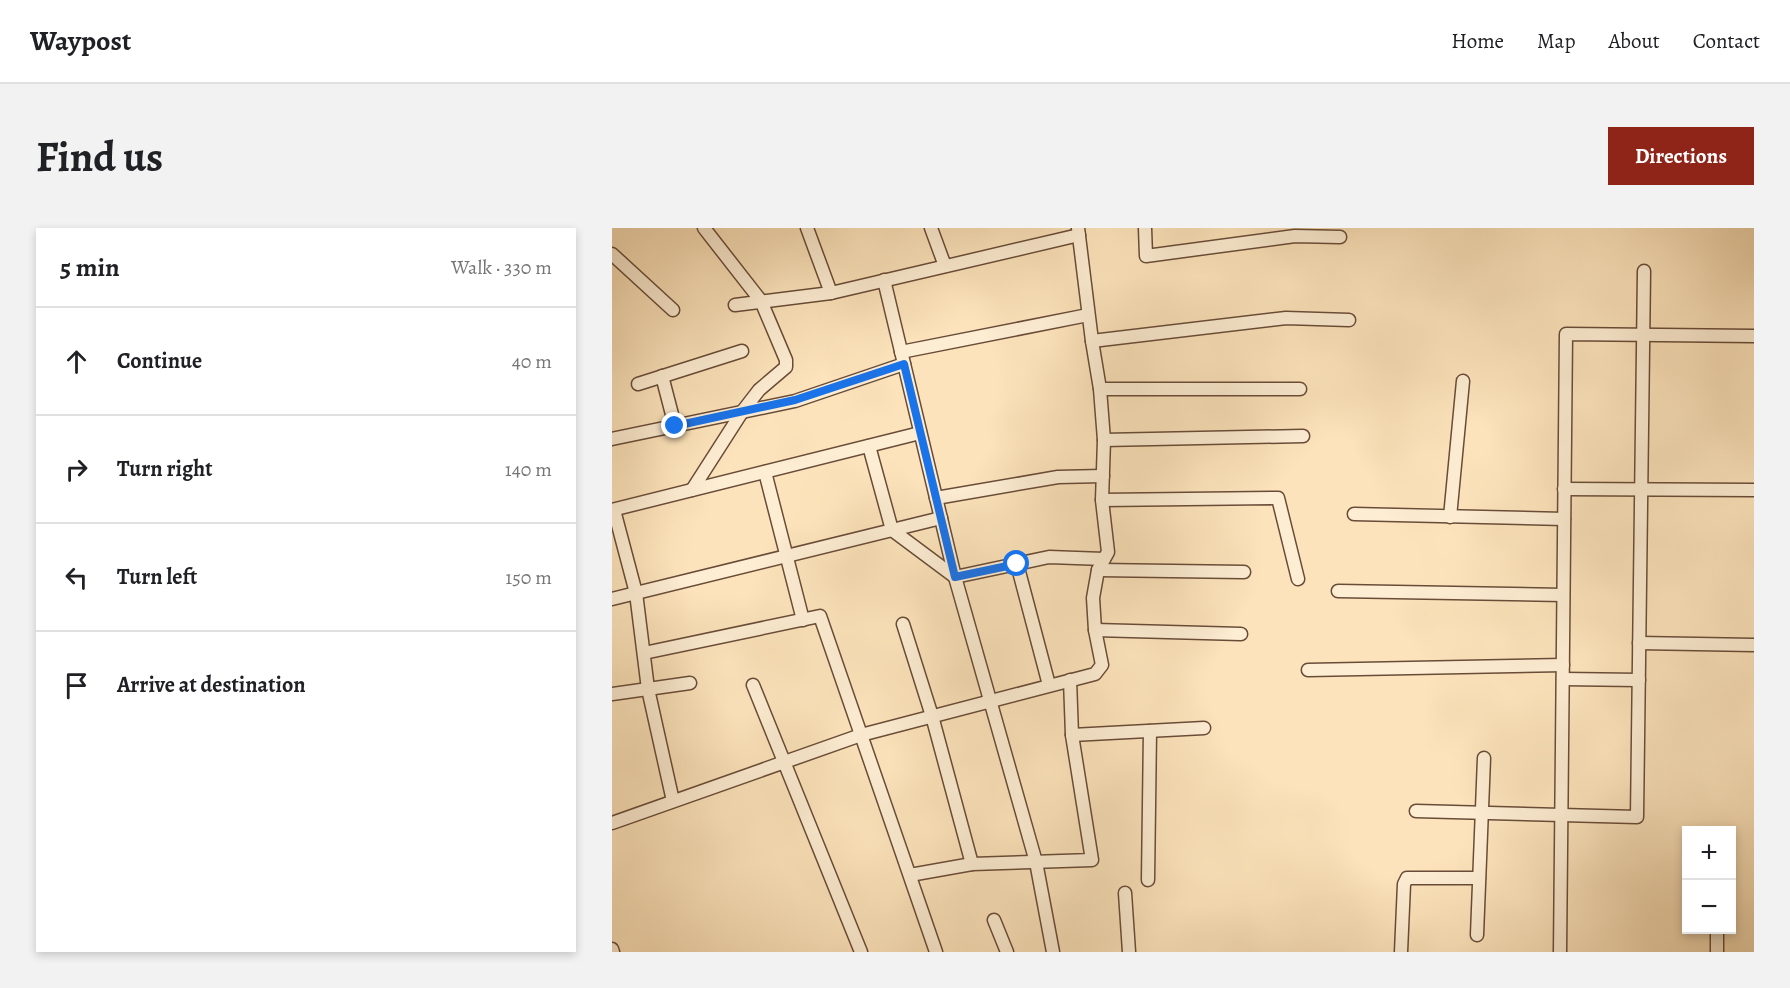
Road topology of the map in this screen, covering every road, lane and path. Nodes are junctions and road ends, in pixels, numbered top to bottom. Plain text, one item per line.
1 (704, 228) edge
2 (807, 228) edge
3 (931, 228) edge
4 (1145, 228) edge
5 (1078, 232) edge
6 (1295, 232) edge
7 (1340, 237) dead end
8 (612, 254) edge
9 (945, 266) junction
10 (1644, 271) dead end
11 (884, 280) junction
12 (831, 293) junction
13 (761, 301) junction
14 (735, 305) dead end
15 (673, 310) dead end
16 (1088, 315) junction
17 (1349, 320) dead end
18 (1643, 335) junction
19 (1754, 336) edge
20 (1092, 341) junction
21 (742, 351) dead end
22 (902, 358) junction
23 (662, 376) junction
24 (1463, 381) dead end
25 (638, 384) dead end
26 (1100, 389) junction
27 (1300, 389) dead end
28 (742, 412) junction
29 (675, 426) junction
30 (920, 433) junction
31 (1303, 436) dead end
32 (612, 439) edge
33 (1104, 440) junction
34 (869, 446) junction
35 (765, 472) junction
36 (1103, 476) junction
37 (1564, 489) junction
38 (1641, 489) junction
39 (692, 490) junction
40 (1754, 490) edge
41 (936, 498) junction
42 (1102, 500) junction
43 (613, 510) edge
44 (1354, 514) dead end
45 (1450, 517) junction
46 (941, 518) junction
47 (1564, 519) junction
48 (892, 530) junction
49 (787, 556) junction
50 (1017, 564) junction
51 (1101, 565) junction
52 (1245, 572) dead end
53 (955, 577) junction
54 (1298, 579) dead end
55 (1338, 591) dead end
56 (636, 594) junction
57 (1563, 595) junction
58 (612, 599) edge
59 (803, 620) junction
60 (903, 624) dead end
61 (1095, 630) junction
62 (1241, 634) dead end
63 (1639, 643) junction
64 (1754, 645) edge
65 (644, 653) junction
66 (1563, 665) junction
67 (1308, 670) dead end
68 (1563, 679) junction
69 (1070, 680) junction
70 (1639, 680) junction
71 (690, 683) dead end
72 (753, 685) dead end
73 (1049, 685) junction
74 (648, 689) junction
75 (613, 690) edge
76 (990, 701) junction
77 (932, 716) junction
78 (1204, 728) dead end
79 (1150, 731) junction
80 (861, 735) junction
81 (1072, 735) junction
82 (1484, 758) dead end
83 (784, 762) junction
84 (673, 801) junction
85 (1416, 811) dead end
86 (1482, 812) junction
87 (1561, 814) junction
88 (612, 823) edge
89 (1036, 862) junction
90 (972, 864) junction
91 (910, 875) junction
92 (1479, 878) junction
93 (1148, 880) dead end
94 (1125, 893) dead end
95 (994, 920) dead end
96 (1717, 934) edge
97 (1477, 935) dead end
98 (861, 952) edge
99 (936, 952) edge
100 (1007, 952) edge
101 (1053, 952) edge
102 (1130, 952) edge
103 (1401, 952) edge
104 (1560, 952) edge
105 (1717, 952) edge

1 - 13 street
2 - 12 street
3 - 9 street
4 - 6 street
5 - 9 street
5 - 16 street
6 - 7 street
8 - 15 street
9 - 11 street
10 - 18 street
11 - 12 street
11 - 22 street
12 - 13 street
13 - 14 street
13 - 28 street
16 - 20 street
16 - 22 street
17 - 20 street
18 - 19 street
18 - 37 street
18 - 38 street
20 - 26 street
21 - 23 street
22 - 28 street
22 - 30 street
23 - 25 street
23 - 29 street
24 - 45 street
26 - 27 street
26 - 33 street
28 - 29 street
28 - 39 street
29 - 32 street
30 - 34 street
30 - 41 street
31 - 33 street
33 - 36 street
34 - 35 street
34 - 48 street
35 - 39 street
35 - 49 street
36 - 41 street
36 - 42 street
37 - 38 street
37 - 47 street
38 - 40 street
38 - 63 street
39 - 43 street
41 - 46 street
42 - 51 street
42 - 54 street
43 - 56 street
44 - 45 street
45 - 47 street
46 - 48 street
46 - 53 street
47 - 57 street
48 - 49 street
48 - 53 street
49 - 56 street
49 - 59 street
50 - 51 street
50 - 53 street
50 - 73 street
51 - 52 street
51 - 61 street
53 - 76 street
55 - 57 street
56 - 58 street
56 - 65 street
57 - 66 street
59 - 65 street
59 - 80 street
60 - 77 street
61 - 62 street
61 - 69 street
63 - 64 street
63 - 70 street
65 - 74 street
66 - 67 street
66 - 68 street
68 - 70 street
68 - 87 street
69 - 73 street
69 - 81 street
70 - 87 street
71 - 74 street
72 - 83 street
73 - 76 street
74 - 75 street
74 - 84 street
76 - 77 street
76 - 89 street
77 - 80 street
77 - 90 street
78 - 79 street
79 - 81 street
79 - 93 street
80 - 83 street
80 - 91 street
81 - 89 street
82 - 86 street
83 - 84 street
83 - 98 street
84 - 88 street
85 - 86 street
86 - 87 street
86 - 92 street
87 - 104 street
89 - 90 street
89 - 101 street
90 - 91 street
91 - 99 street
92 - 97 street
92 - 103 street
94 - 102 street
95 - 100 street
96 - 105 street

